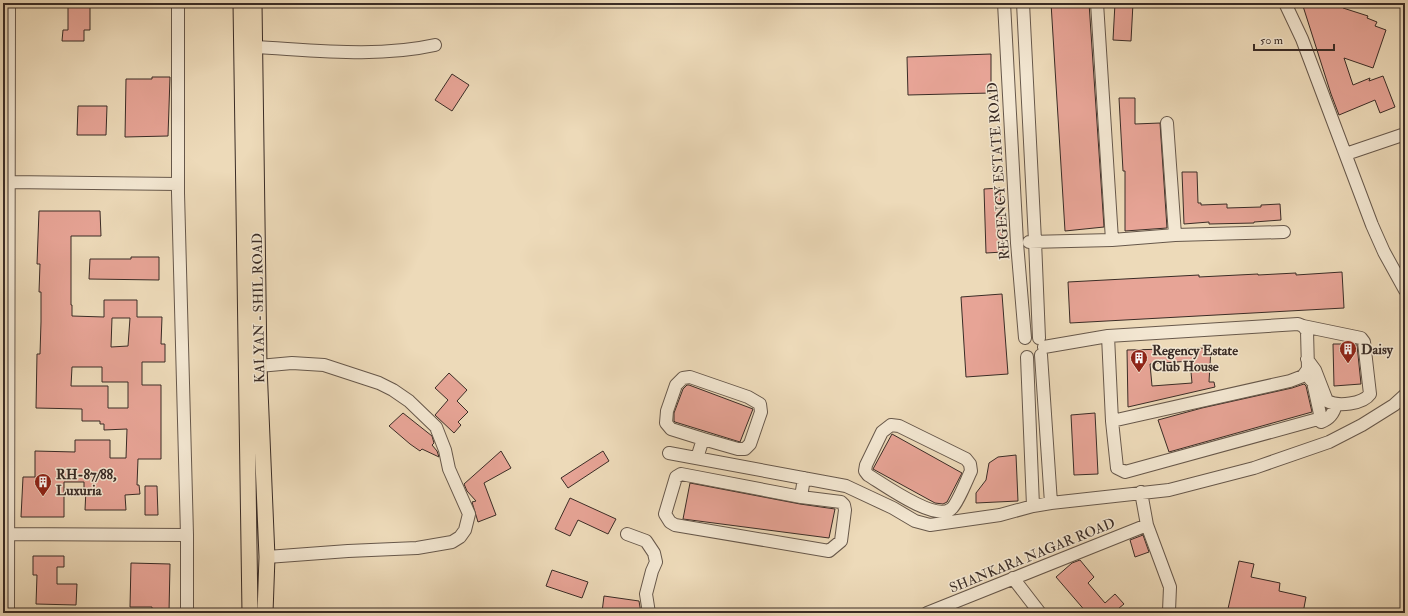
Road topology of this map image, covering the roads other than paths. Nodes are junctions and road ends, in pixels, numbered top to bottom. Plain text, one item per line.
1 (8, 3) edge
2 (178, 3) edge
3 (241, 3) edge
4 (254, 3) edge
5 (1004, 3) edge
6 (1023, 3) edge
7 (1097, 3) edge
8 (1285, 3) edge
9 (434, 46) dead end
10 (254, 47) junction
11 (1006, 48) junction
12 (1024, 48) junction
13 (1167, 124) dead end
14 (1405, 134) edge
15 (1346, 154) junction
16 (7, 174) edge
17 (178, 184) junction
18 (1284, 232) dead end
19 (1175, 236) junction
20 (1112, 240) junction
21 (1036, 241) junction
22 (1018, 243) junction
23 (1405, 290) edge
24 (1303, 326) junction
25 (1108, 336) junction
26 (1025, 338) junction
27 (1042, 347) junction
28 (1027, 357) junction
29 (1307, 359) junction
30 (259, 366) junction
31 (1303, 376) junction
32 (1405, 395) edge
33 (1336, 404) junction
34 (1318, 419) junction
35 (1112, 421) junction
36 (703, 439) junction
37 (669, 453) dead end
38 (6, 456) edge
39 (697, 458) junction
40 (804, 478) junction
41 (1141, 492) junction
42 (900, 494) junction
43 (801, 497) junction
44 (1051, 503) junction
45 (1032, 506) junction
46 (893, 508) junction
47 (1147, 525) junction
48 (5, 534) edge
49 (627, 534) dead end
50 (187, 535) junction
51 (267, 557) junction
52 (1013, 578) junction
53 (8, 613) edge
54 (187, 613) edge
55 (250, 613) edge
56 (265, 613) edge
57 (649, 613) edge
58 (927, 613) edge
59 (1040, 613) edge
60 (1170, 613) edge

1 - 16 street
2 - 17 street
3 - 55 main road, KALYAN - SHIL ROAD
4 - 10 main road, KALYAN - SHIL ROAD
5 - 11 street, REGENCY ESTATE ROAD
6 - 12 street
7 - 20 street
8 - 15 street
9 - 10 street
10 - 30 main road, KALYAN - SHIL ROAD
11 - 12 street
11 - 22 street, REGENCY ESTATE ROAD
12 - 21 street
13 - 19 street
14 - 15 street
15 - 23 street
16 - 17 street
16 - 38 street
17 - 50 street
18 - 19 street
19 - 20 street
20 - 21 street
21 - 22 street
21 - 27 street
22 - 26 street, REGENCY ESTATE ROAD
24 - 25 street
24 - 29 street
24 - 33 street
25 - 27 street
25 - 35 street
26 - 27 street
26 - 28 street
27 - 28 street
27 - 44 street
28 - 45 street
29 - 31 street
29 - 33 street
30 - 51 main road, KALYAN - SHIL ROAD
30 - 51 street
31 - 34 street
31 - 35 street
32 - 41 street
33 - 34 street
34 - 35 street
36 - 36 street
36 - 39 street
37 - 39 street
38 - 48 street
39 - 40 street
40 - 43 street
40 - 46 street
41 - 44 street
41 - 47 street
42 - 42 street
42 - 46 street
43 - 43 street
44 - 45 street
45 - 46 street
47 - 52 street, SHANKARA NAGAR ROAD
47 - 60 street
48 - 50 street
48 - 53 street
49 - 57 street
50 - 54 street
51 - 56 main road, KALYAN - SHIL ROAD
52 - 58 street, SHANKARA NAGAR ROAD
52 - 59 street

